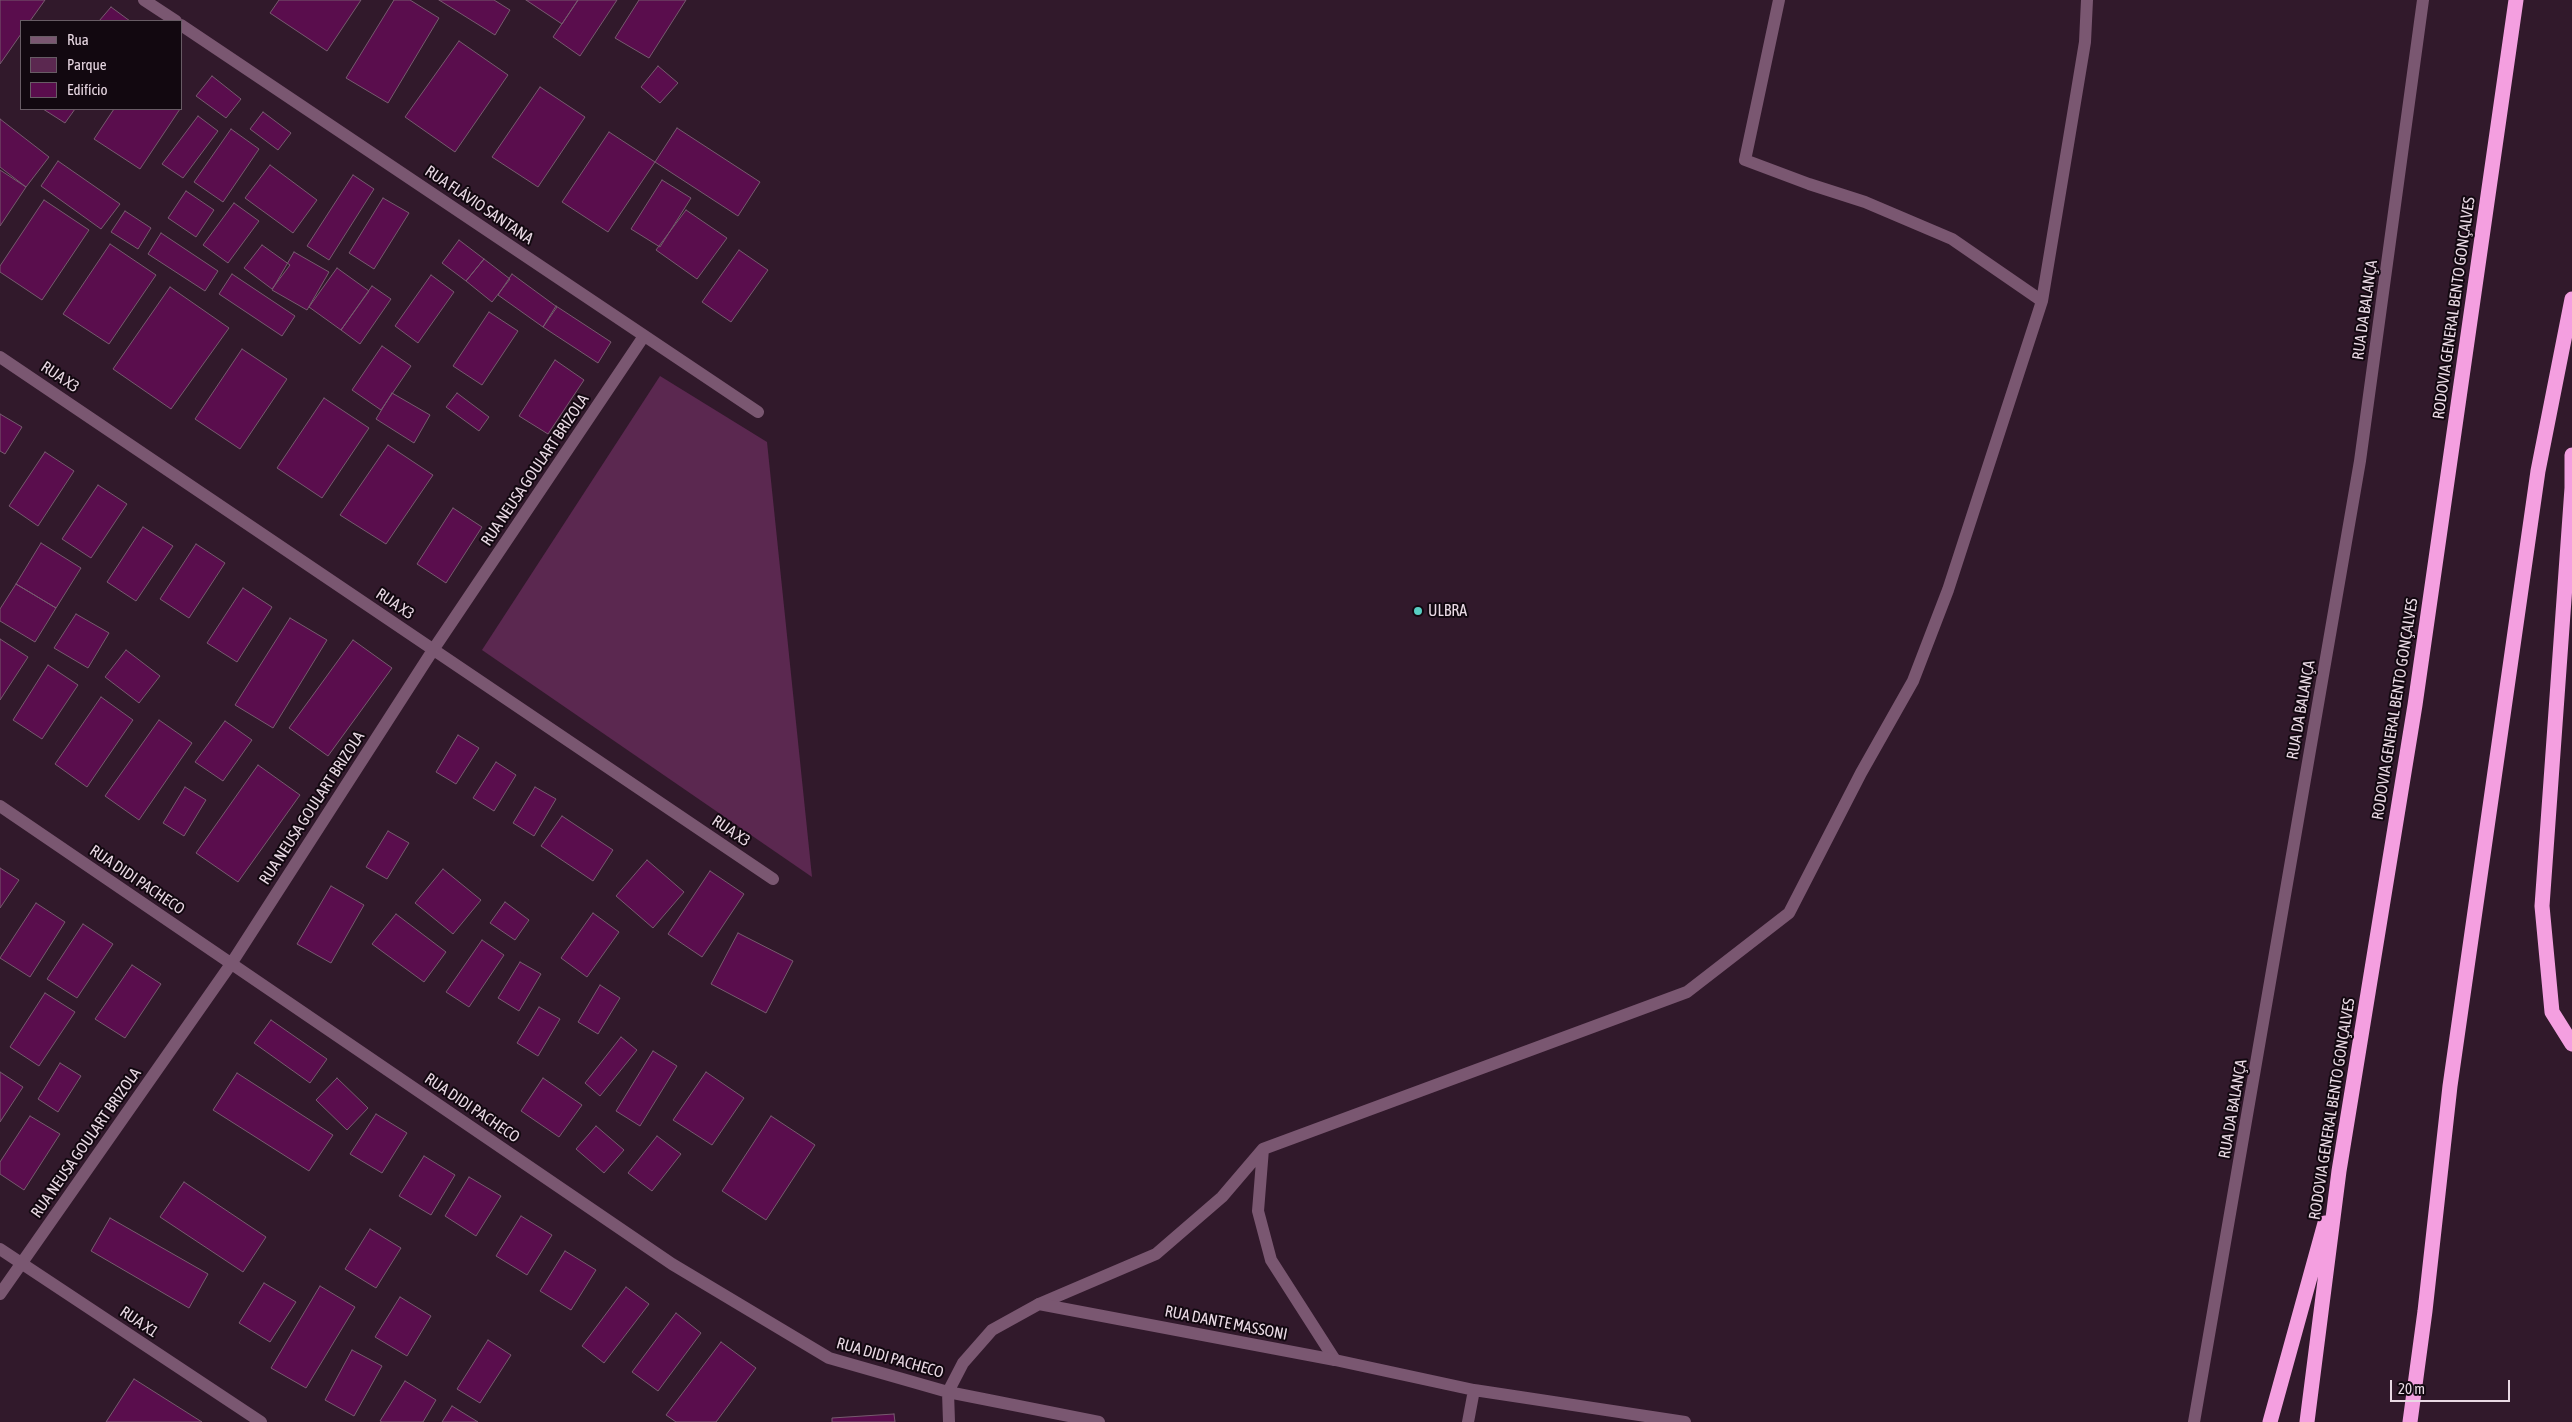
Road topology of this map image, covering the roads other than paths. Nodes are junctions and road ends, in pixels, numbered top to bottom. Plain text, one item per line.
1 (144, 0) edge
2 (1778, 0) edge
3 (2087, 0) edge
4 (2423, 0) edge
5 (2516, 0) edge
6 (174, 20) edge
7 (182, 26) edge
8 (2572, 299) edge
9 (2042, 301) junction
10 (644, 336) junction
11 (0, 356) edge
12 (758, 412) dead end
13 (2572, 455) edge
14 (434, 650) junction
15 (0, 806) edge
16 (773, 879) dead end
17 (231, 964) junction
18 (2572, 1044) edge
19 (1263, 1149) junction
20 (2339, 1171) junction
21 (0, 1249) edge
22 (21, 1263) junction
23 (0, 1294) edge
24 (1039, 1304) junction
25 (1335, 1360) junction
26 (1474, 1390) junction
27 (948, 1392) junction
28 (261, 1422) edge
29 (950, 1422) edge
30 (1099, 1422) edge
31 (1468, 1422) edge
32 (1685, 1422) edge
33 (2194, 1422) edge
34 (2270, 1422) edge
35 (2307, 1422) edge
36 (2410, 1422) edge

1 - 6 street
2 - 9 street
3 - 9 street
4 - 33 street, RUA DA BALANÇA
5 - 20 highway, RODOVIA GENERAL BENTO GONÇALVES
7 - 10 street, RUA FLÁVIO SANTANA
8 - 36 highway
9 - 19 street
10 - 12 street, RUA FLÁVIO SANTANA
10 - 14 street, RUA NEUSA GOULART BRIZOLA
11 - 14 street, RUA X3
13 - 18 highway
14 - 16 street, RUA X3
14 - 17 street, RUA NEUSA GOULART BRIZOLA
15 - 17 street, RUA DIDI PACHECO
17 - 22 street, RUA NEUSA GOULART BRIZOLA
17 - 27 street, RUA DIDI PACHECO
19 - 24 street
19 - 25 street
20 - 34 highway
20 - 35 highway, RODOVIA GENERAL BENTO GONÇALVES
21 - 22 street, RUA X1
22 - 23 street, RUA NEUSA GOULART BRIZOLA
22 - 28 street, RUA X1
24 - 25 street, RUA DANTE MASSONI
24 - 27 street
25 - 26 street, RUA DANTE MASSONI
26 - 31 street
26 - 32 street, RUA DANTE MASSONI
27 - 29 street
27 - 30 street

